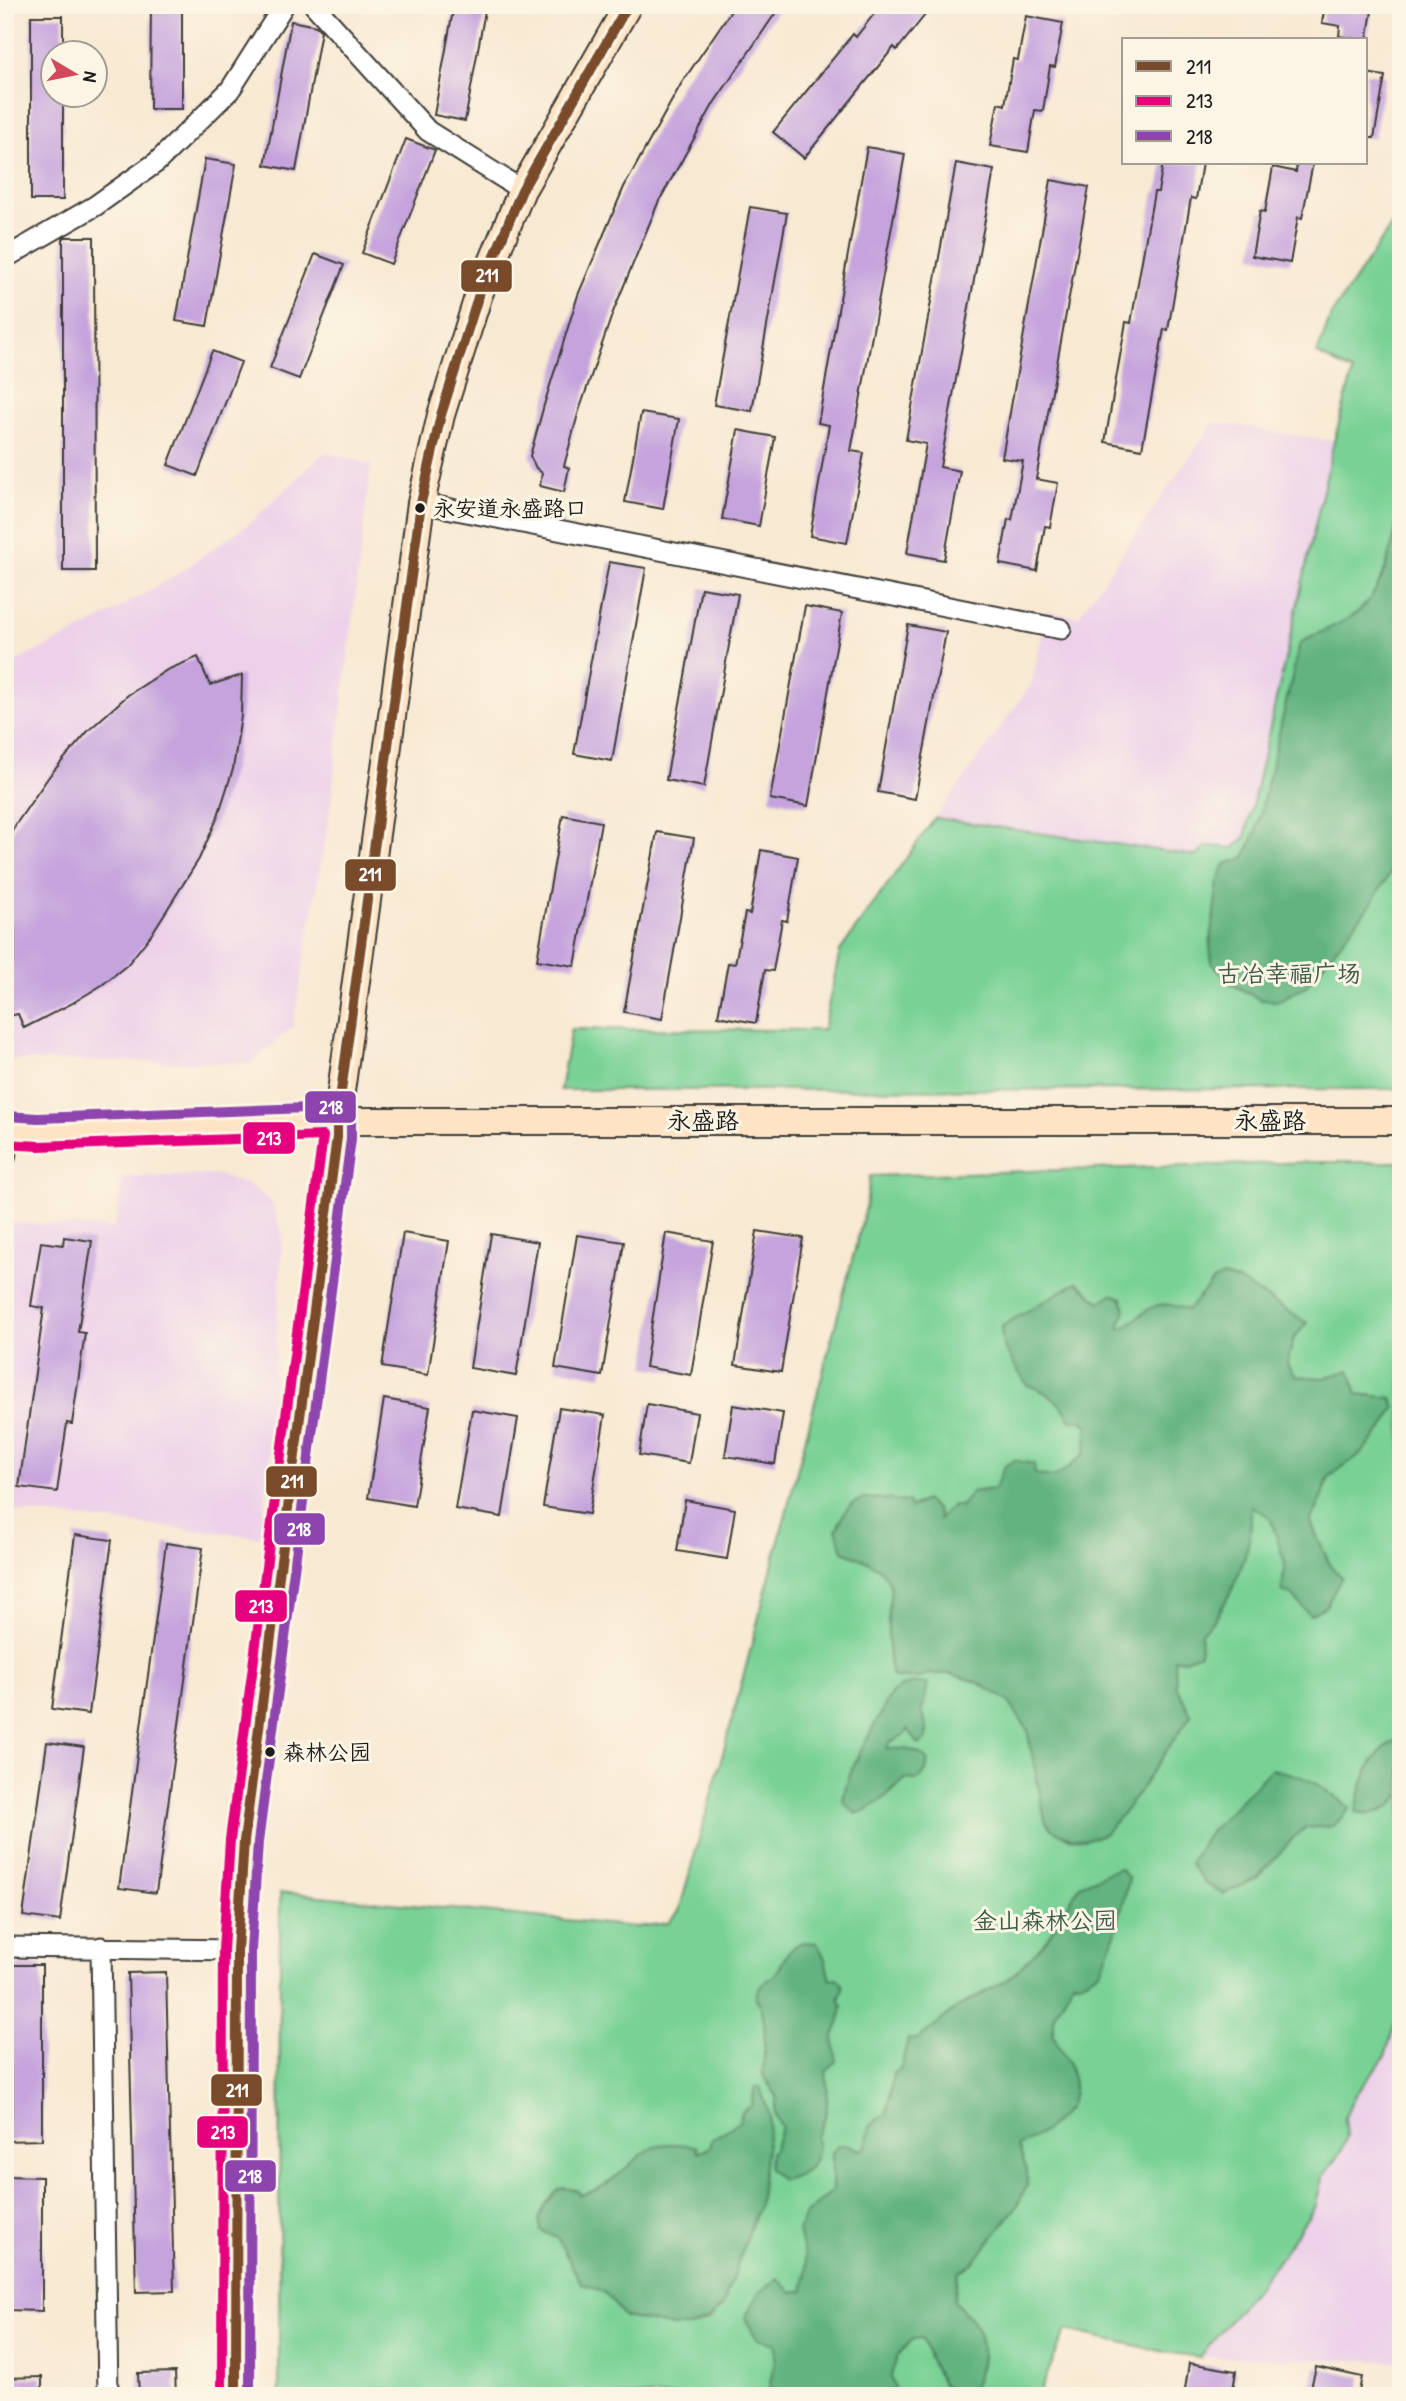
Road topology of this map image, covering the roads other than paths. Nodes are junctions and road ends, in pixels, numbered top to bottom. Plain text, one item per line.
1 (284, 5) edge
2 (314, 5) edge
3 (628, 5) edge
4 (522, 190) junction
5 (5, 258) edge
6 (421, 503) junction
7 (1061, 629) dead end
8 (1401, 1121) edge
9 (337, 1129) junction
10 (1401, 1137) edge
11 (6, 1145) edge
12 (5, 1947) edge
13 (101, 1947) junction
14 (237, 1950) junction
15 (108, 2396) edge
16 (236, 2396) edge

1 - 5 street
2 - 4 street
3 - 4 main road
4 - 6 main road
6 - 7 street
6 - 9 main road
8 - 9 main road, 永盛路
9 - 10 main road, 永盛路
9 - 11 main road, 永盛路
9 - 14 main road
12 - 13 street
13 - 14 street
13 - 15 street
14 - 16 main road

